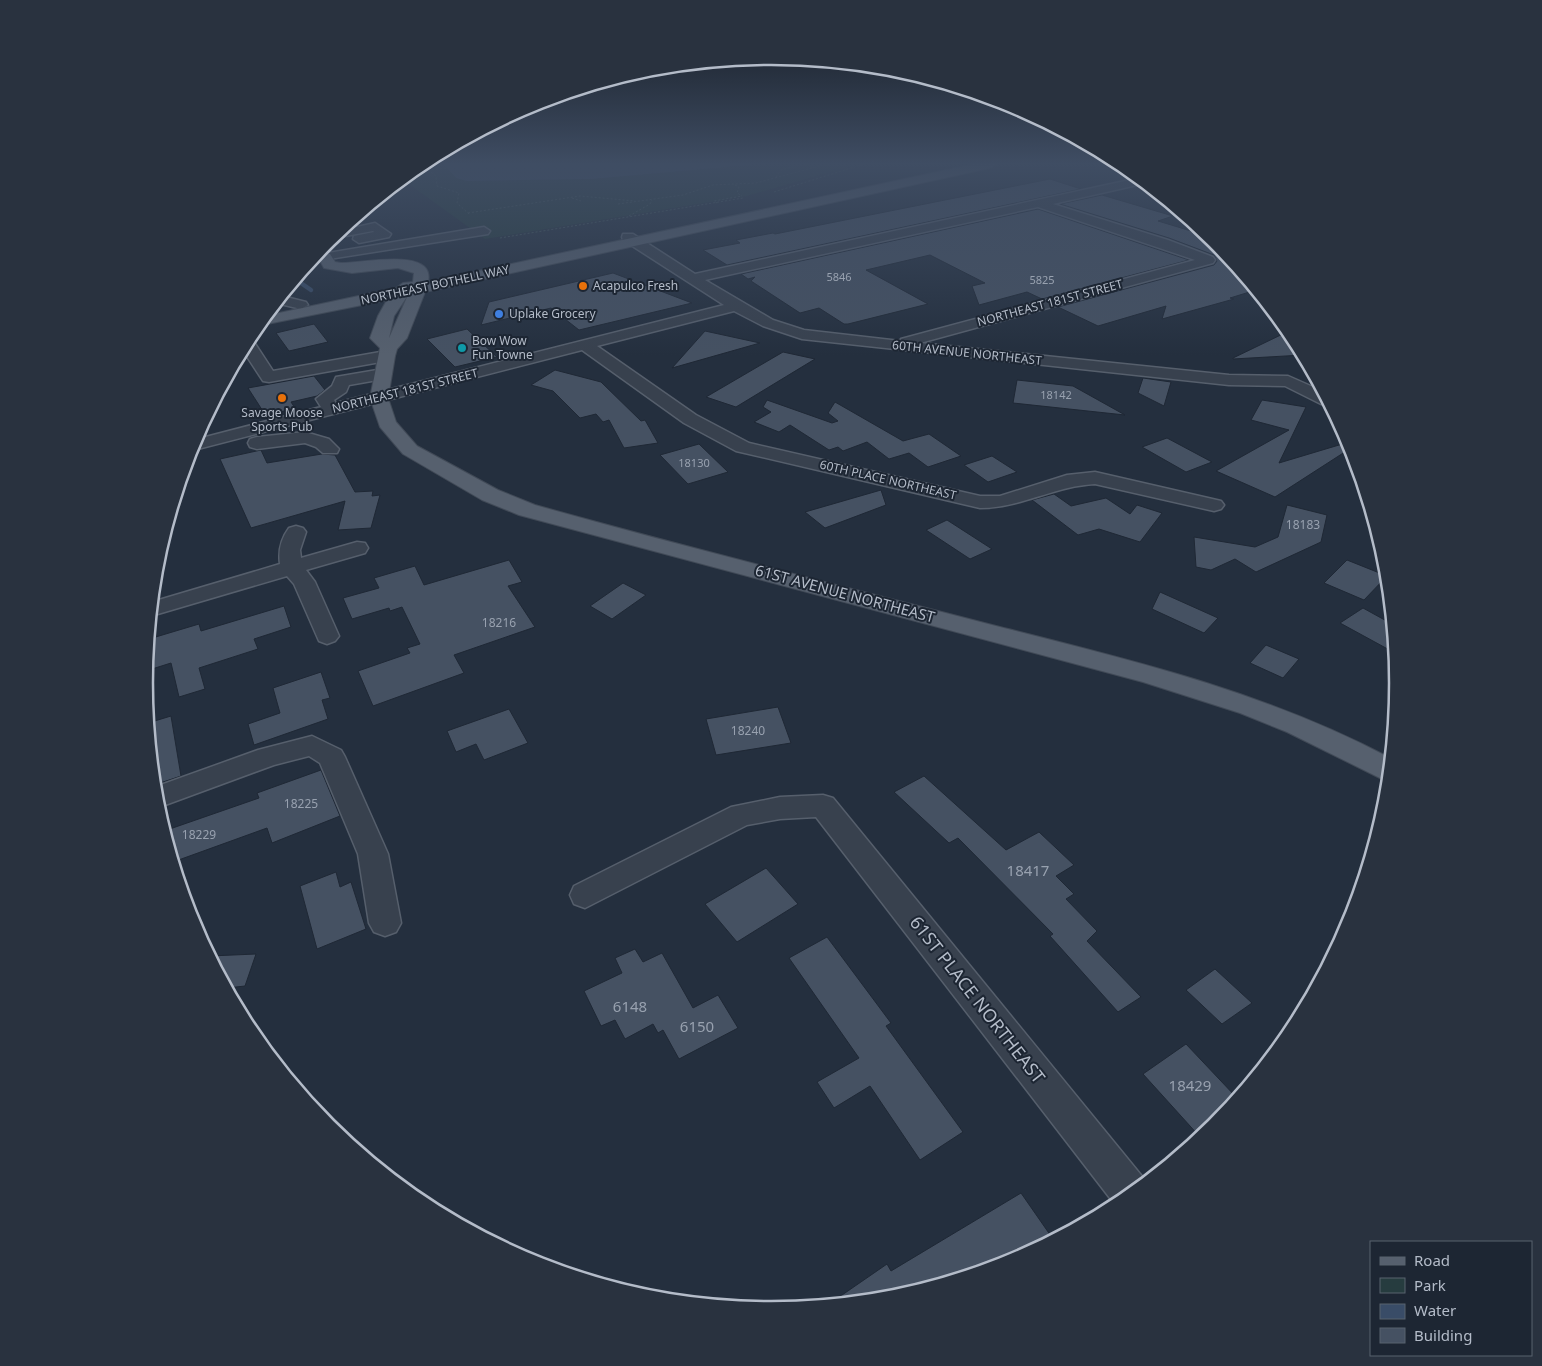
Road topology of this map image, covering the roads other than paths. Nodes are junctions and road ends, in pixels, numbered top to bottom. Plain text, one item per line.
1 (372, 228) edge
2 (376, 228) edge
3 (686, 228) edge
4 (690, 228) edge
5 (924, 228) edge
6 (1116, 228) edge
7 (484, 231) dead end
8 (348, 233) edge
9 (632, 240) junction
10 (335, 245) edge
11 (332, 248) edge
12 (325, 256) edge
13 (694, 278) junction
14 (415, 282) junction
15 (284, 303) edge
16 (736, 306) junction
17 (295, 310) junction
18 (278, 311) edge
19 (273, 318) edge
20 (382, 322) junction
21 (892, 345) junction
22 (586, 346) junction
23 (251, 350) edge
24 (386, 359) junction
25 (1307, 377) edge
26 (1288, 381) junction
27 (1317, 395) edge
28 (379, 398) junction
29 (331, 410) junction
30 (234, 435) junction
31 (202, 443) edge
32 (330, 449) dead end
33 (1214, 505) dead end
34 (296, 532) dead end
35 (357, 548) dead end
36 (291, 568) junction
37 (157, 607) edge
38 (327, 636) dead end
39 (1383, 768) edge
40 (163, 795) edge
41 (585, 895) dead end
42 (385, 923) dead end
43 (1126, 1188) edge

1 - 8 street
2 - 10 street
3 - 9 main road, NORTHEAST BOTHELL WAY
4 - 9 main road, NORTHEAST BOTHELL WAY
5 - 13 street
6 - 21 street, NORTHEAST 181ST STREET
7 - 11 street
9 - 13 street, 60TH AVENUE NORTHEAST
9 - 14 main road, NORTHEAST BOTHELL WAY
12 - 14 main road
13 - 16 street, 60TH AVENUE NORTHEAST
14 - 17 main road, NORTHEAST BOTHELL WAY
14 - 20 main road
14 - 24 main road, 61ST AVENUE NORTHEAST
15 - 17 street
16 - 21 street, 60TH AVENUE NORTHEAST
16 - 22 street, NORTHEAST 181ST STREET
17 - 18 main road, NORTHEAST BOTHELL WAY
17 - 19 main road, NORTHEAST BOTHELL WAY
17 - 20 main road
20 - 24 main road
21 - 26 street, 60TH AVENUE NORTHEAST
22 - 28 street, NORTHEAST 181ST STREET
22 - 33 street, 60TH PLACE NORTHEAST
23 - 24 street
24 - 28 main road, 61ST AVENUE NORTHEAST
24 - 29 street
25 - 26 street
26 - 27 street, 60TH AVENUE NORTHEAST
28 - 29 street, NORTHEAST 181ST STREET
28 - 39 main road, 61ST AVENUE NORTHEAST
29 - 30 street, NORTHEAST 181ST STREET
30 - 31 street, NORTHEAST 181ST STREET
30 - 32 street
34 - 36 street
35 - 36 street
36 - 37 street
36 - 38 street
40 - 42 street
41 - 43 street, 61ST PLACE NORTHEAST

